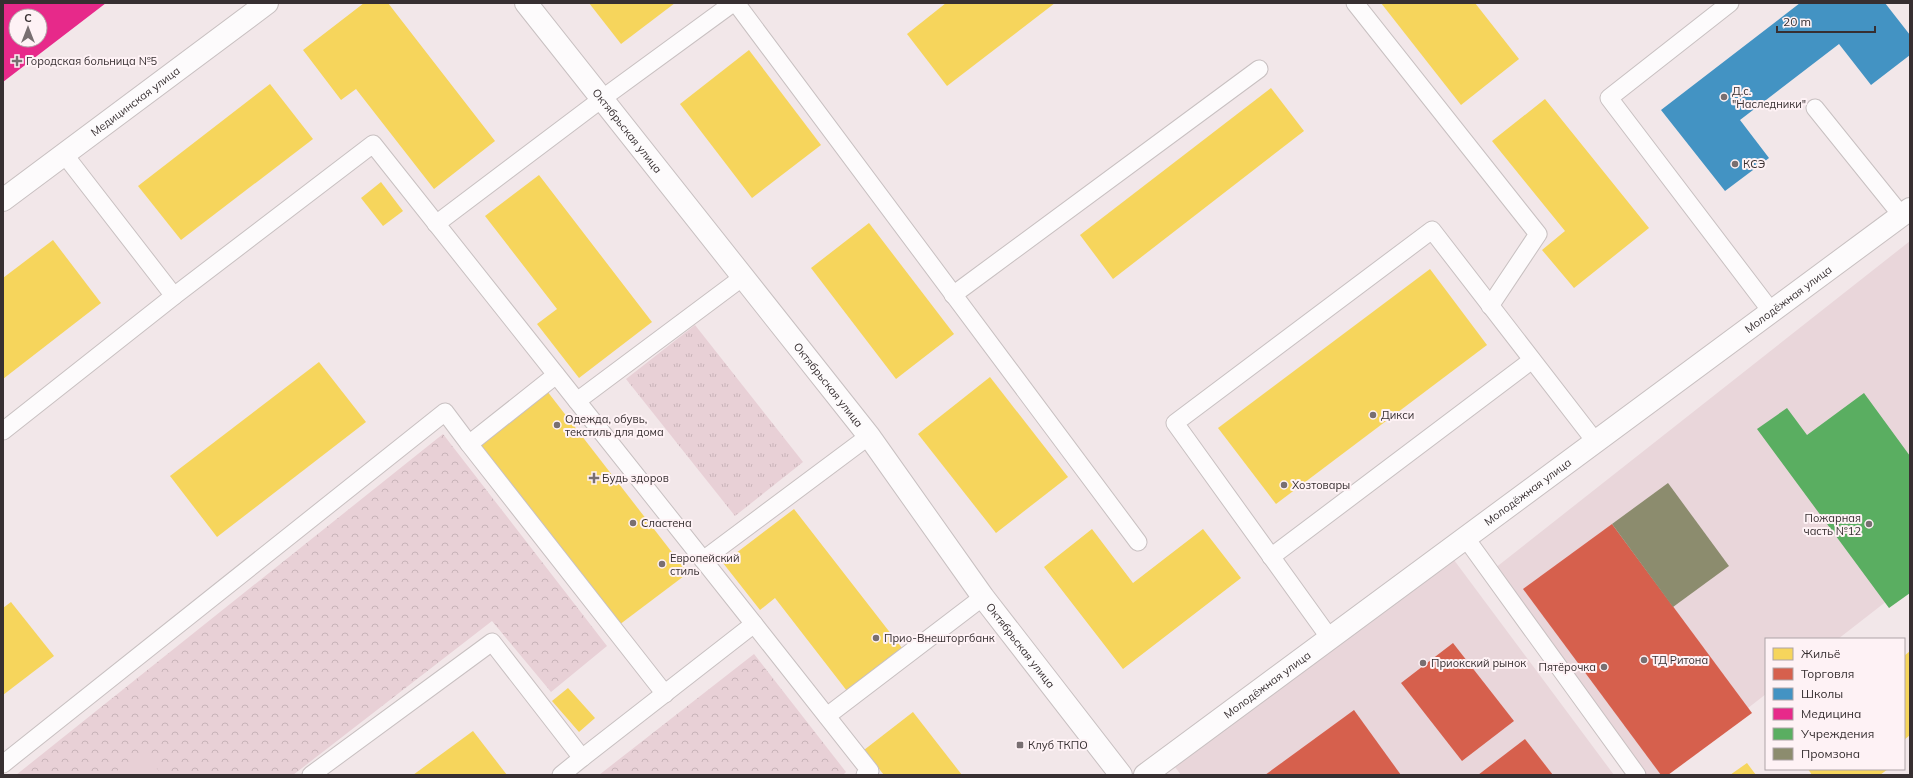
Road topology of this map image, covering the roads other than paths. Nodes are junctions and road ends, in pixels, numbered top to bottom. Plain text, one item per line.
1 (267, 3) edge
2 (526, 3) edge
3 (733, 3) edge
4 (736, 3) edge
5 (1355, 3) edge
6 (1730, 3) edge
7 (1259, 68) dead end
8 (603, 98) junction
9 (1815, 108) dead end
10 (64, 154) junction
11 (3, 200) edge
12 (1906, 212) edge
13 (436, 224) junction
14 (743, 277) junction
15 (174, 296) junction
16 (953, 296) junction
17 (1490, 306) junction
18 (1771, 311) junction
19 (1532, 360) junction
20 (556, 375) junction
21 (577, 401) junction
22 (3, 431) edge
23 (869, 436) junction
24 (1595, 442) junction
25 (469, 444) junction
26 (1465, 537) junction
27 (1138, 542) dead end
28 (1271, 557) junction
29 (703, 560) junction
30 (983, 597) junction
31 (754, 624) junction
32 (1329, 637) junction
33 (665, 694) junction
34 (827, 716) junction
35 (582, 758) junction
36 (3, 764) edge
37 (311, 775) edge
38 (561, 775) edge
39 (866, 775) edge
40 (1120, 775) edge
41 (1145, 775) edge
42 (1637, 775) edge

1 - 10 street, Медицинская улица
2 - 8 street, Октябрьская улица
3 - 8 lane
4 - 16 lane
5 - 17 lane
6 - 18 lane
7 - 16 lane
8 - 13 lane
8 - 14 street, Октябрьская улица
9 - 12 lane
10 - 11 street, Медицинская улица
10 - 15 lane
12 - 18 street, Молодёжная улица
13 - 15 lane
13 - 20 lane
14 - 21 lane
14 - 23 street, Октябрьская улица
15 - 22 lane
16 - 27 lane
17 - 19 lane
17 - 28 lane
18 - 24 street, Молодёжная улица
19 - 24 lane
19 - 28 lane
20 - 21 lane
20 - 25 lane
21 - 29 lane
23 - 29 lane
23 - 30 street, Октябрьская улица
24 - 26 street, Молодёжная улица
25 - 33 lane
25 - 36 lane
26 - 32 street, Молодёжная улица
26 - 42 lane
28 - 32 lane
29 - 31 lane
30 - 34 lane
30 - 40 street, Октябрьская улица
31 - 33 lane
31 - 34 lane
32 - 41 street, Молодёжная улица
33 - 35 lane
34 - 39 lane
35 - 37 lane
35 - 38 lane

